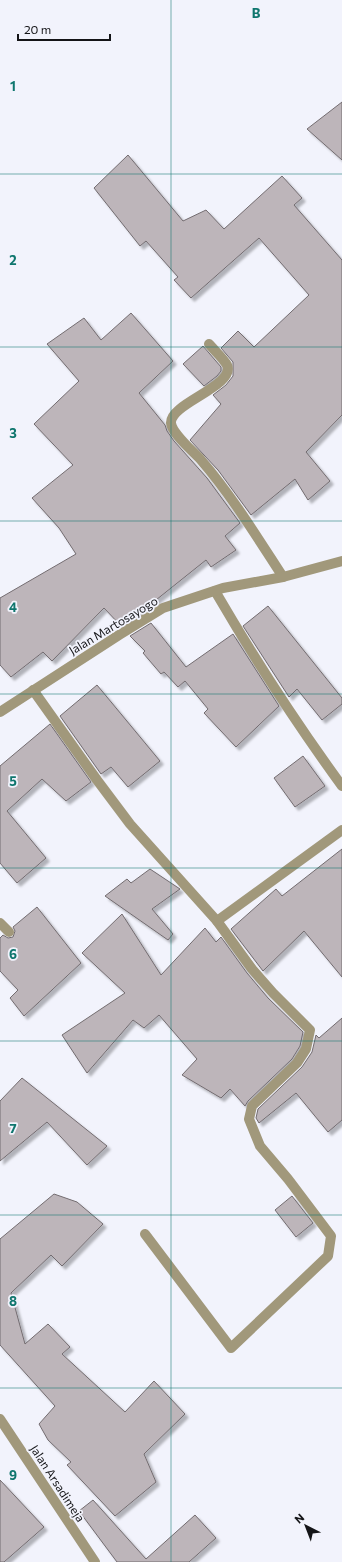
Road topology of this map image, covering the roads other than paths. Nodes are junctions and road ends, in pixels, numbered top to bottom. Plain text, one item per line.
1 (209, 344) dead end
2 (342, 561) edge
3 (283, 577) junction
4 (215, 591) junction
5 (34, 690) junction
6 (0, 712) edge
7 (342, 786) edge
8 (342, 830) edge
9 (217, 920) junction
10 (0, 923) edge
11 (9, 932) dead end
12 (145, 1234) dead end
13 (0, 1419) edge
14 (95, 1562) edge

1 - 3 street
2 - 3 street, Jalan Martosayogo
3 - 4 street, Jalan Martosayogo
4 - 5 street, Jalan Martosayogo
4 - 7 street
5 - 6 street, Jalan Martosayogo
5 - 9 street
8 - 9 street
9 - 12 street
10 - 11 street
13 - 14 street, Jalan Arsadimeja

